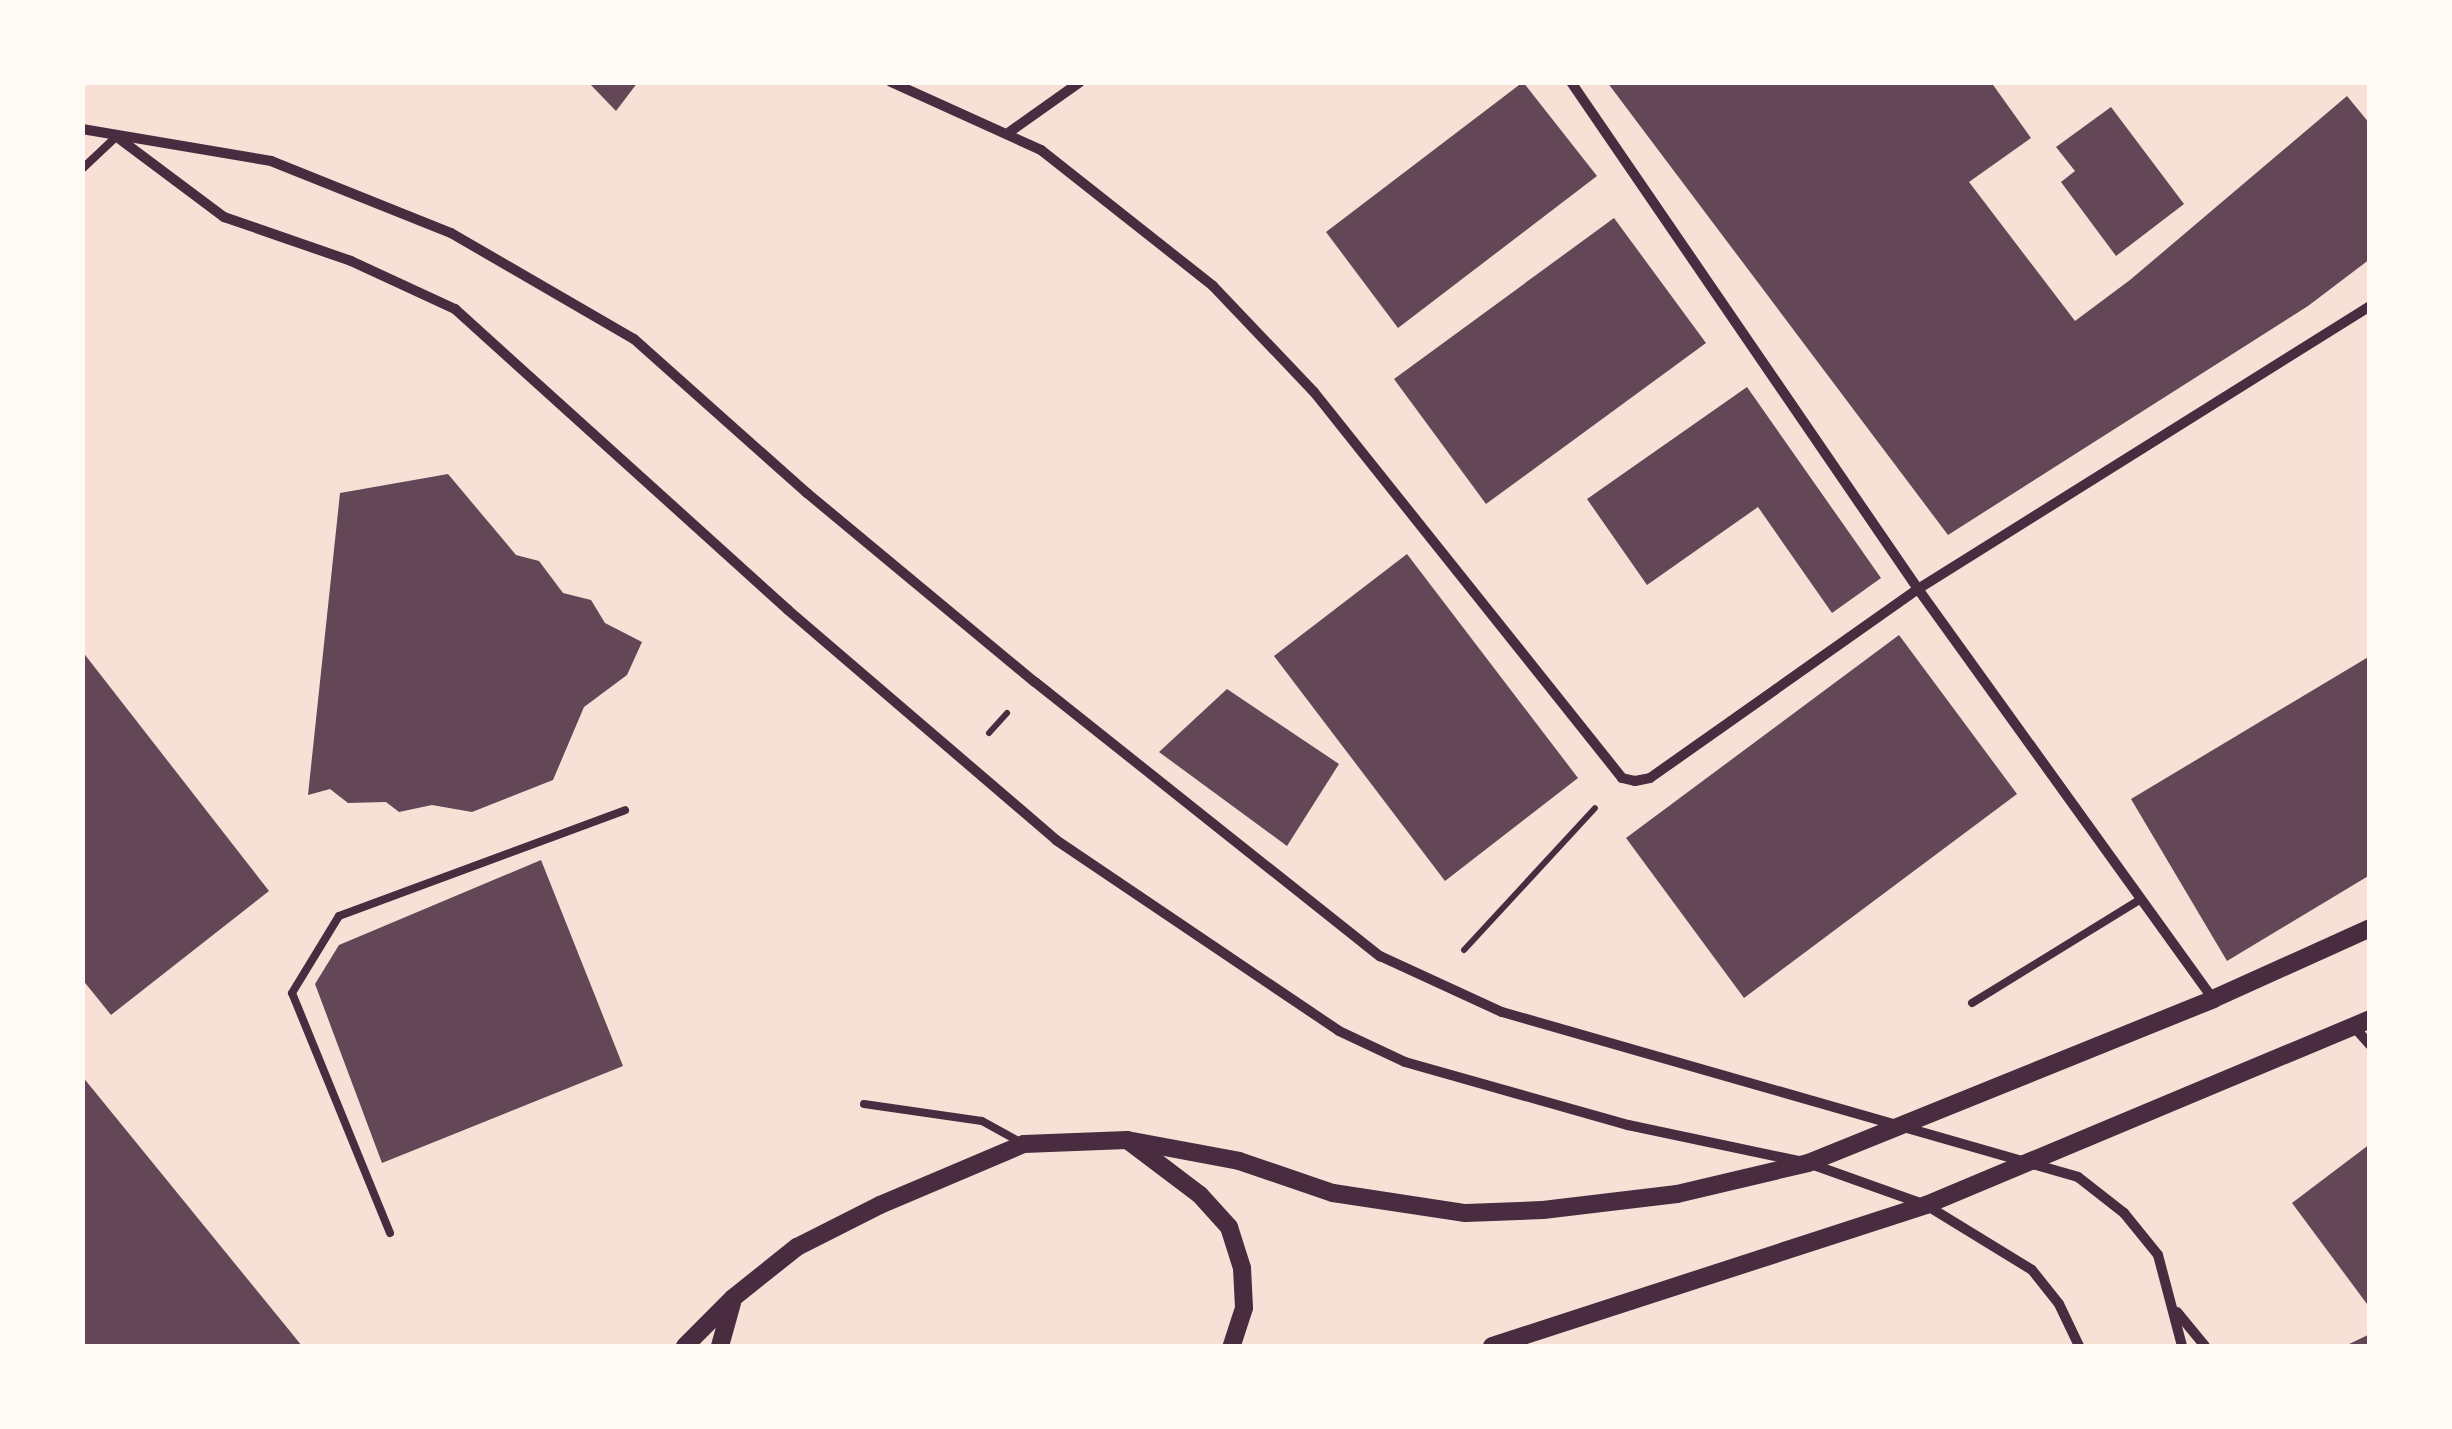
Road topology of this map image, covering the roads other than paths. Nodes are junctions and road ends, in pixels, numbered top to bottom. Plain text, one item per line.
1 (892, 82) edge
2 (1080, 82) edge
3 (1572, 82) edge
4 (82, 129) edge
5 (1008, 133) junction
6 (116, 137) junction
7 (82, 169) edge
8 (2370, 306) edge
9 (1918, 588) junction
10 (625, 810) dead end
11 (2141, 899) junction
12 (2370, 928) edge
13 (2212, 999) junction
14 (1972, 1003) dead end
15 (2362, 1023) edge
16 (2370, 1045) edge
17 (864, 1104) dead end
18 (1903, 1124) junction
19 (1126, 1140) junction
20 (1024, 1144) junction
21 (1808, 1162) junction
22 (2028, 1164) junction
23 (1926, 1205) junction
24 (390, 1233) dead end
25 (733, 1298) junction
26 (2174, 1307) junction
27 (685, 1346) edge
28 (720, 1346) edge
29 (1232, 1346) edge
30 (1492, 1346) edge
31 (2079, 1346) edge
32 (2182, 1346) edge
33 (2205, 1346) edge

1 - 5 street
2 - 5 street
3 - 9 street
4 - 6 street
5 - 9 street
6 - 7 lane
6 - 18 street
6 - 21 street
8 - 9 street
9 - 11 street
10 - 24 lane
11 - 13 street
11 - 14 lane
12 - 13 street
13 - 18 street
15 - 16 street
15 - 22 street
17 - 20 lane
18 - 21 street
18 - 22 street
19 - 20 street
19 - 21 street
19 - 29 street
20 - 25 street
21 - 23 street
22 - 23 street
22 - 26 street
23 - 30 street
23 - 31 street
25 - 27 street
25 - 28 street
26 - 32 street
26 - 33 street

